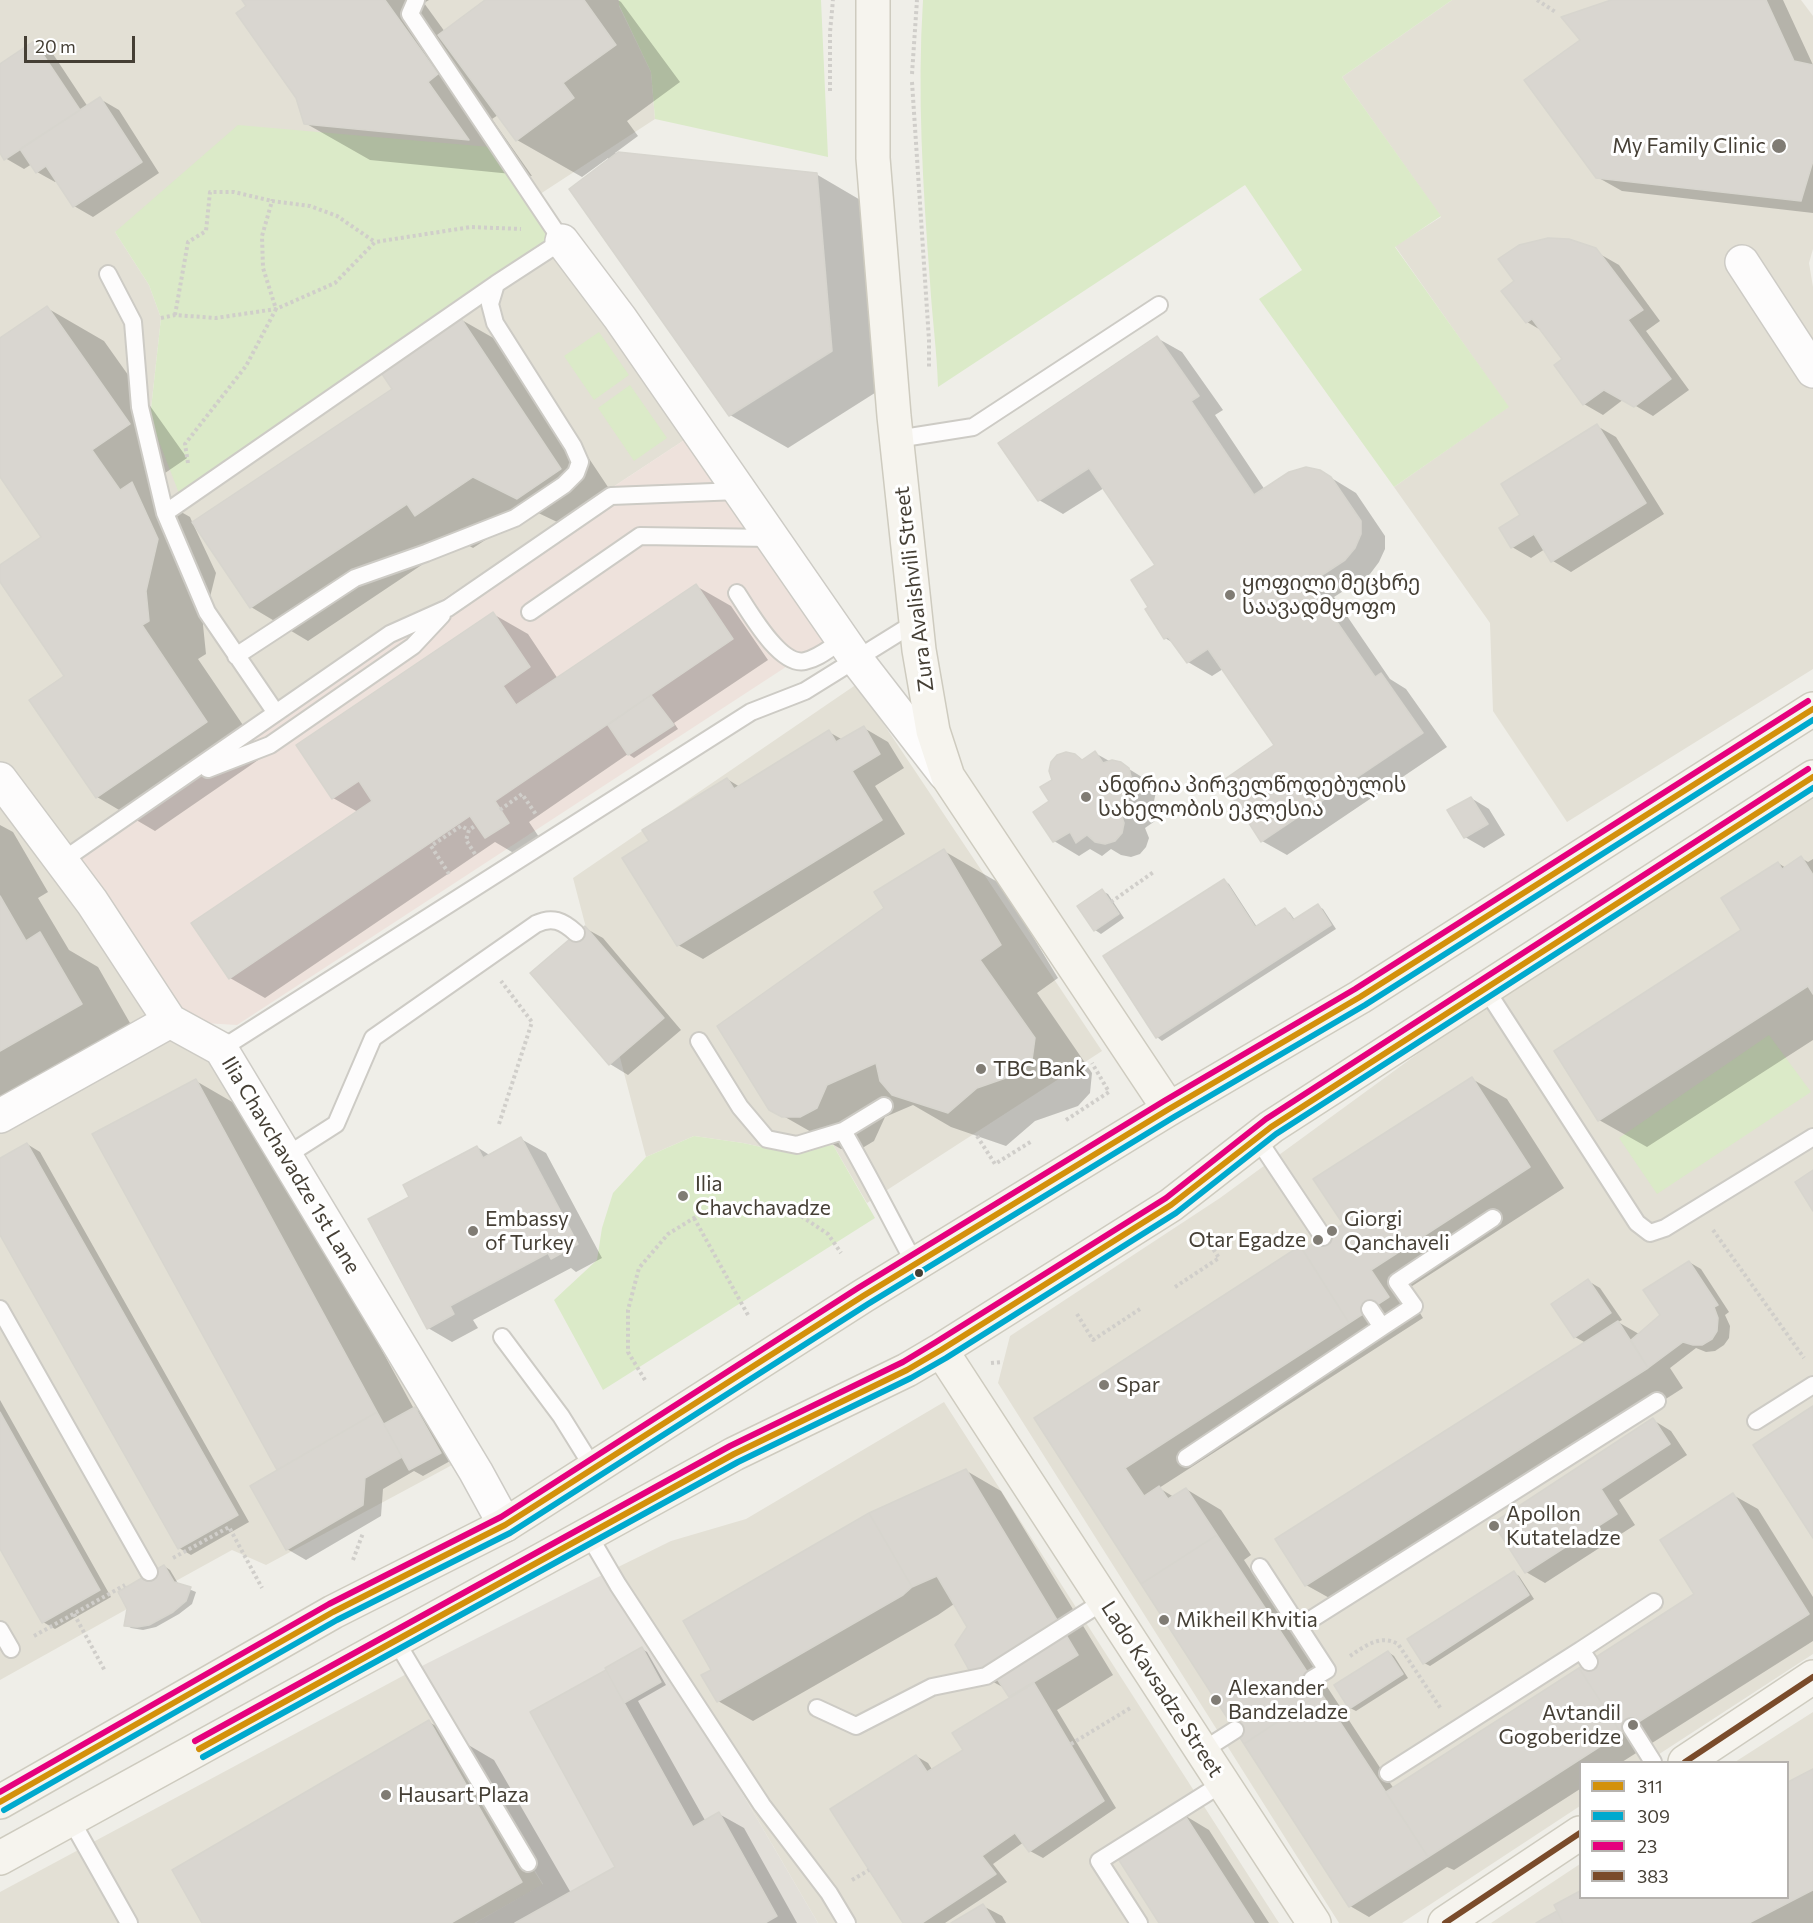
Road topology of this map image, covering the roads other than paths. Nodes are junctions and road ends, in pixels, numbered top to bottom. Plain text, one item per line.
1 (416, 0) edge
2 (873, 0) edge
3 (558, 236) junction
4 (1742, 262) dead end
5 (108, 274) dead end
6 (496, 284) junction
7 (1159, 305) dead end
8 (1813, 371) edge
9 (897, 439) junction
10 (739, 491) junction
11 (165, 513) junction
12 (771, 538) junction
13 (737, 593) dead end
14 (448, 608) junction
15 (530, 612) dead end
16 (916, 622) junction
17 (849, 649) junction
18 (236, 656) junction
19 (1813, 709) edge
20 (276, 713) junction
21 (948, 777) junction
22 (1813, 777) edge
23 (184, 778) junction
24 (0, 779) edge
25 (62, 861) junction
26 (576, 933) dead end
27 (1485, 988) junction
28 (170, 1021) junction
29 (699, 1041) dead end
30 (228, 1044) junction
31 (884, 1106) dead end
32 (1169, 1109) junction
33 (0, 1116) edge
34 (843, 1131) junction
35 (1813, 1137) edge
36 (1257, 1138) junction
37 (286, 1156) junction
38 (1493, 1218) dead end
39 (1323, 1237) dead end
40 (915, 1264) junction
41 (0, 1309) edge
42 (1370, 1309) dead end
43 (1382, 1327) junction
44 (502, 1337) dead end
45 (946, 1358) junction
46 (1813, 1384) edge
47 (1657, 1401) dead end
48 (1756, 1421) dead end
49 (1186, 1458) dead end
50 (594, 1469) junction
51 (505, 1525) junction
52 (588, 1534) junction
53 (1260, 1567) dead end
54 (149, 1572) dead end
55 (1104, 1600) junction
56 (1654, 1602) dead end
57 (1299, 1626) junction
58 (0, 1630) edge
59 (396, 1641) junction
60 (10, 1648) dead end
61 (1319, 1675) road end
62 (1813, 1677) edge
63 (817, 1708) dead end
64 (1630, 1727) dead end
65 (1235, 1730) dead end
66 (1202, 1751) junction
67 (1652, 1761) edge
68 (1687, 1761) edge
69 (1388, 1773) dead end
70 (1223, 1783) junction
71 (0, 1802) edge
72 (71, 1820) junction
73 (1579, 1834) edge
74 (0, 1858) edge
75 (528, 1863) dead end
76 (129, 1923) edge
77 (847, 1923) edge
78 (1138, 1923) edge
79 (1314, 1923) edge
80 (1445, 1923) edge

1 - 3 lane
2 - 9 main road, Zura Avalishvili Street
3 - 6 lane
3 - 10 street
4 - 8 street
5 - 11 lane
6 - 11 lane
6 - 18 lane
7 - 9 lane
9 - 16 main road, Zura Avalishvili Street
10 - 12 street
10 - 14 lane
11 - 18 lane
12 - 15 lane
12 - 17 street
13 - 17 lane
14 - 20 lane
14 - 23 lane
16 - 17 lane
16 - 21 main road, Zura Avalishvili Street
17 - 21 street
17 - 30 lane
18 - 20 lane
19 - 32 main road
20 - 23 lane
21 - 32 main road, Zura Avalishvili Street
22 - 27 main road
23 - 25 lane
24 - 25 street, Ilia Chavchavadze 1st Lane
25 - 28 street, Ilia Chavchavadze 1st Lane
26 - 37 lane
27 - 35 lane
27 - 36 main road
28 - 30 street, Ilia Chavchavadze 1st Lane
28 - 33 street
29 - 34 lane
30 - 37 street, Ilia Chavchavadze 1st Lane
31 - 34 lane
32 - 40 main road
34 - 40 lane
36 - 39 lane
36 - 45 main road
37 - 51 street, Ilia Chavchavadze 1st Lane
38 - 43 lane
40 - 50 main road
41 - 54 lane
42 - 43 lane
43 - 49 lane
44 - 50 lane
45 - 52 main road
45 - 55 main road, Lado Kavsadze Street
46 - 48 lane
47 - 57 lane
50 - 51 main road
51 - 71 main road
52 - 59 main road
52 - 77 lane
53 - 57 lane
55 - 63 lane
55 - 66 main road, Lado Kavsadze Street
56 - 69 lane
57 - 61 lane
58 - 60 lane
59 - 72 main road
59 - 75 lane
62 - 68 main road
64 - 67 lane
65 - 66 lane
66 - 70 main road, Lado Kavsadze Street
70 - 78 lane
70 - 79 main road, Lado Kavsadze Street
72 - 74 main road
72 - 76 lane
73 - 80 main road

